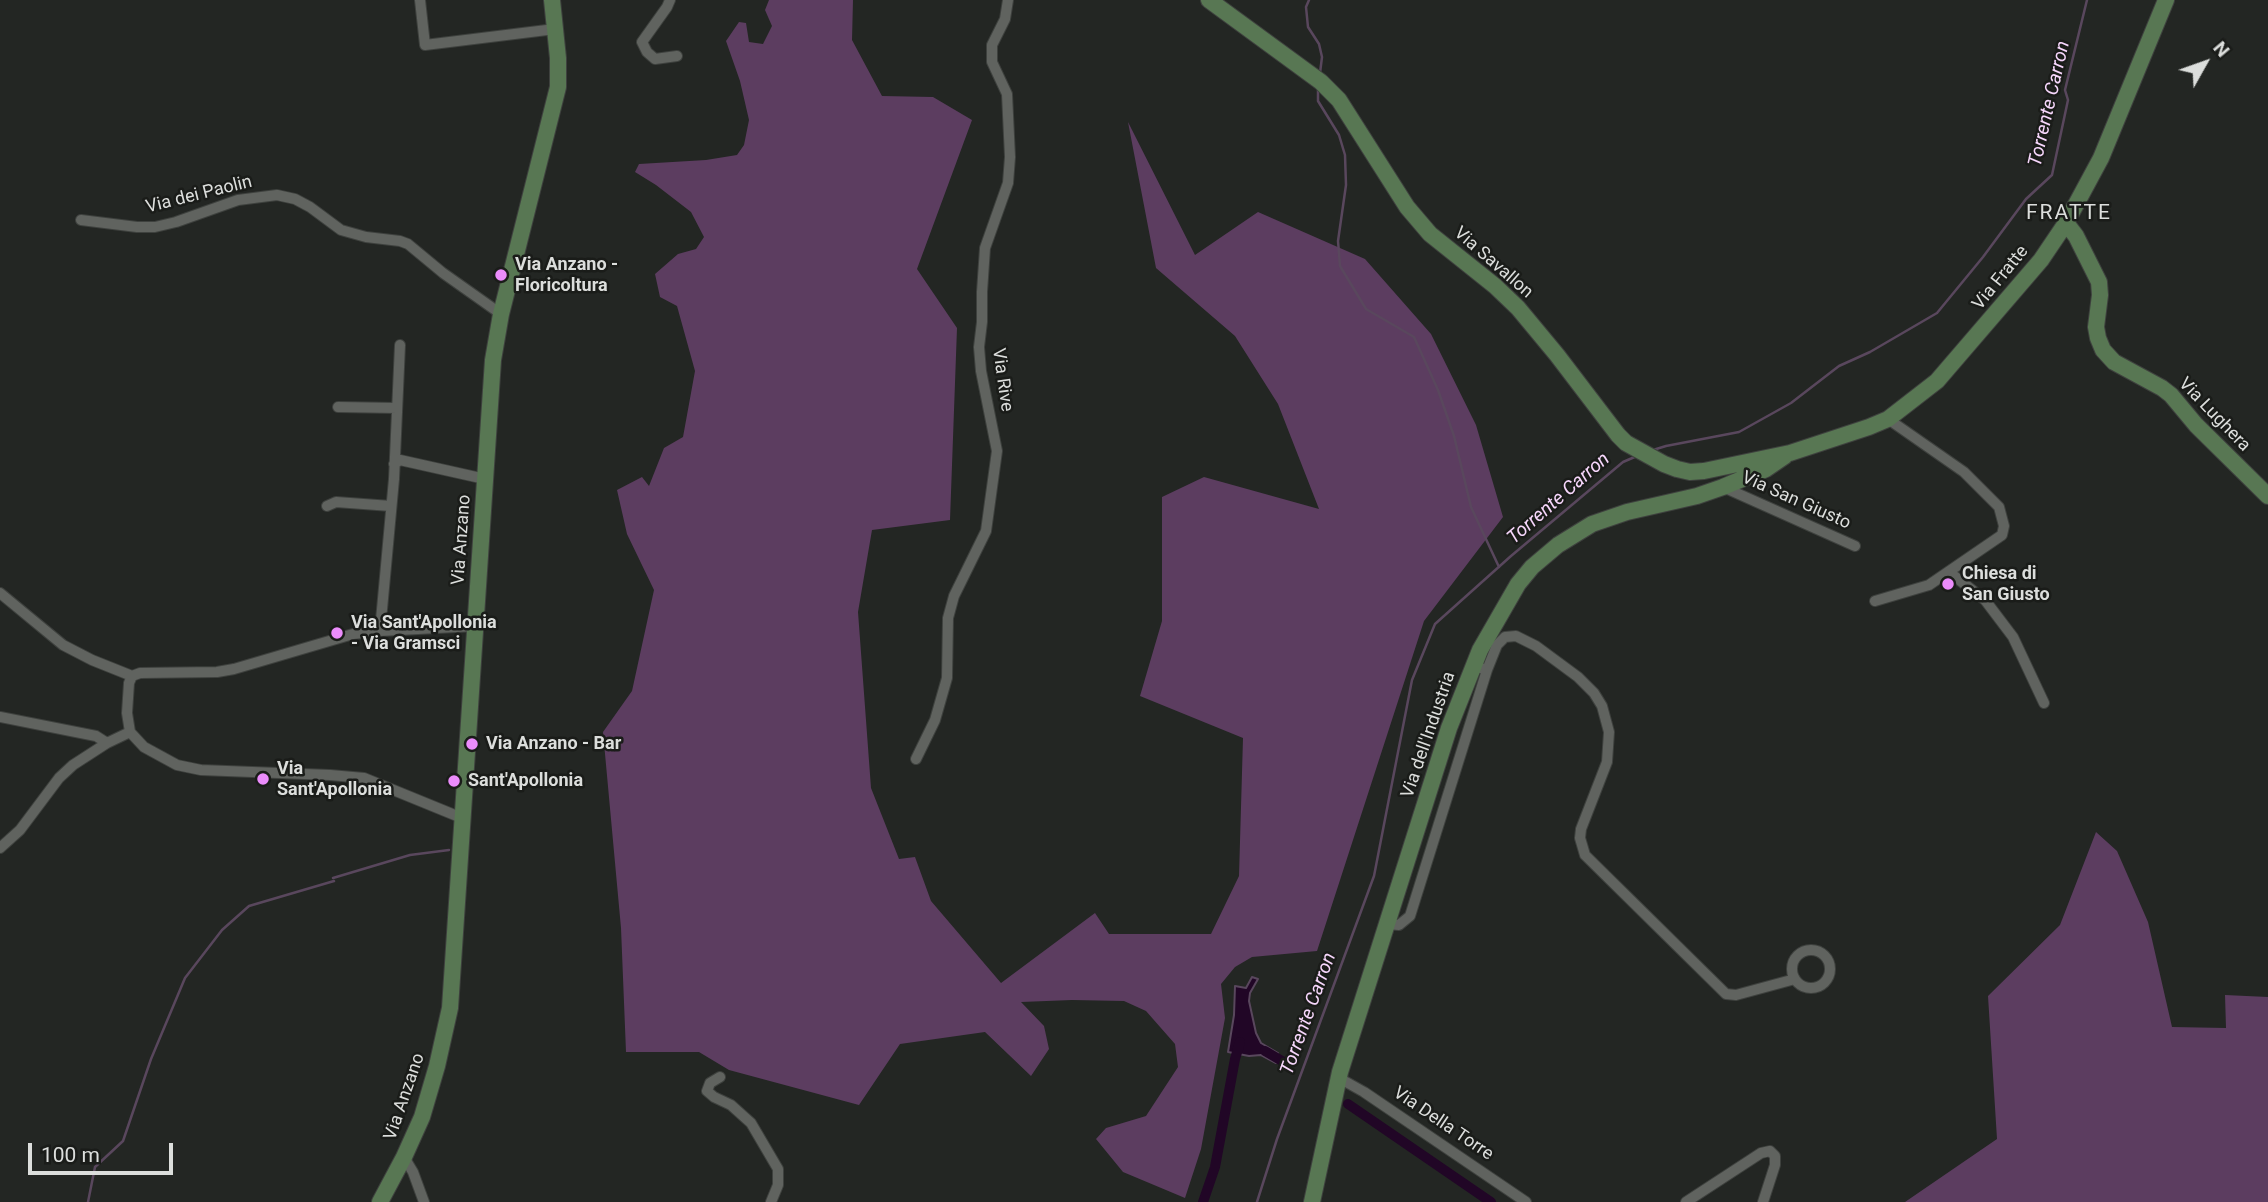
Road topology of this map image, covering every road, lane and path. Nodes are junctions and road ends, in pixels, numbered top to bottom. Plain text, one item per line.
1 (420, 0) edge
2 (552, 0) edge
3 (670, 0) edge
4 (1008, 0) edge
5 (1209, 0) edge
6 (2166, 0) edge
7 (555, 29) junction
8 (677, 56) dead end
9 (81, 220) dead end
10 (2066, 223) junction
11 (501, 314) junction
12 (400, 345) dead end
13 (338, 407) dead end
14 (397, 408) junction
15 (1888, 419) junction
16 (1790, 453) junction
17 (394, 464) junction
18 (485, 479) junction
19 (1723, 487) junction
20 (2268, 496) edge
21 (327, 506) dead end
22 (391, 506) junction
23 (1855, 547) dead end
24 (1949, 572) junction
25 (0, 593) edge
26 (1875, 601) dead end
27 (475, 626) junction
28 (380, 631) junction
29 (1480, 668) junction
30 (132, 676) junction
31 (2044, 703) dead end
32 (0, 717) edge
33 (130, 733) junction
34 (107, 743) junction
35 (916, 759) dead end
36 (462, 818) junction
37 (0, 848) edge
38 (1795, 979) dead end
39 (720, 1077) dead end
40 (1339, 1078) junction
41 (404, 1157) junction
42 (380, 1202) edge
43 (424, 1202) edge
44 (771, 1202) edge
45 (1312, 1202) edge
46 (1526, 1202) edge
47 (1686, 1202) edge
48 (1763, 1202) edge

1 - 7 street
2 - 7 main road, Via Anzano
3 - 8 street
4 - 35 street, Via Rive
5 - 16 main road, Via Savallon
6 - 10 main road, Via Fratte
7 - 11 main road, Via Anzano
9 - 11 street, Via dei Paolin
10 - 15 main road, Via Fratte
10 - 20 main road, Via Lughera
11 - 18 main road, Via Anzano
12 - 14 street
13 - 14 street
14 - 17 street
15 - 16 main road, Via Fratte
15 - 24 street
16 - 19 main road, Via dell'Industria
17 - 18 street
17 - 22 street
18 - 27 main road, Via Anzano
19 - 23 street, Via San Giusto
19 - 29 main road, Via dell'Industria
21 - 22 street
22 - 28 street
24 - 26 street
24 - 31 street
25 - 30 street
27 - 28 street
27 - 36 main road, Via Anzano
28 - 30 street
29 - 38 street
29 - 40 main road, Via dell'Industria
30 - 33 street
32 - 34 street
33 - 34 street
33 - 36 street
34 - 37 street
36 - 41 main road, Via Anzano
39 - 44 street
40 - 45 main road, Via dell'Industria
40 - 46 street, Via Della Torre
41 - 42 main road, Via Anzano
41 - 43 street
47 - 48 street

